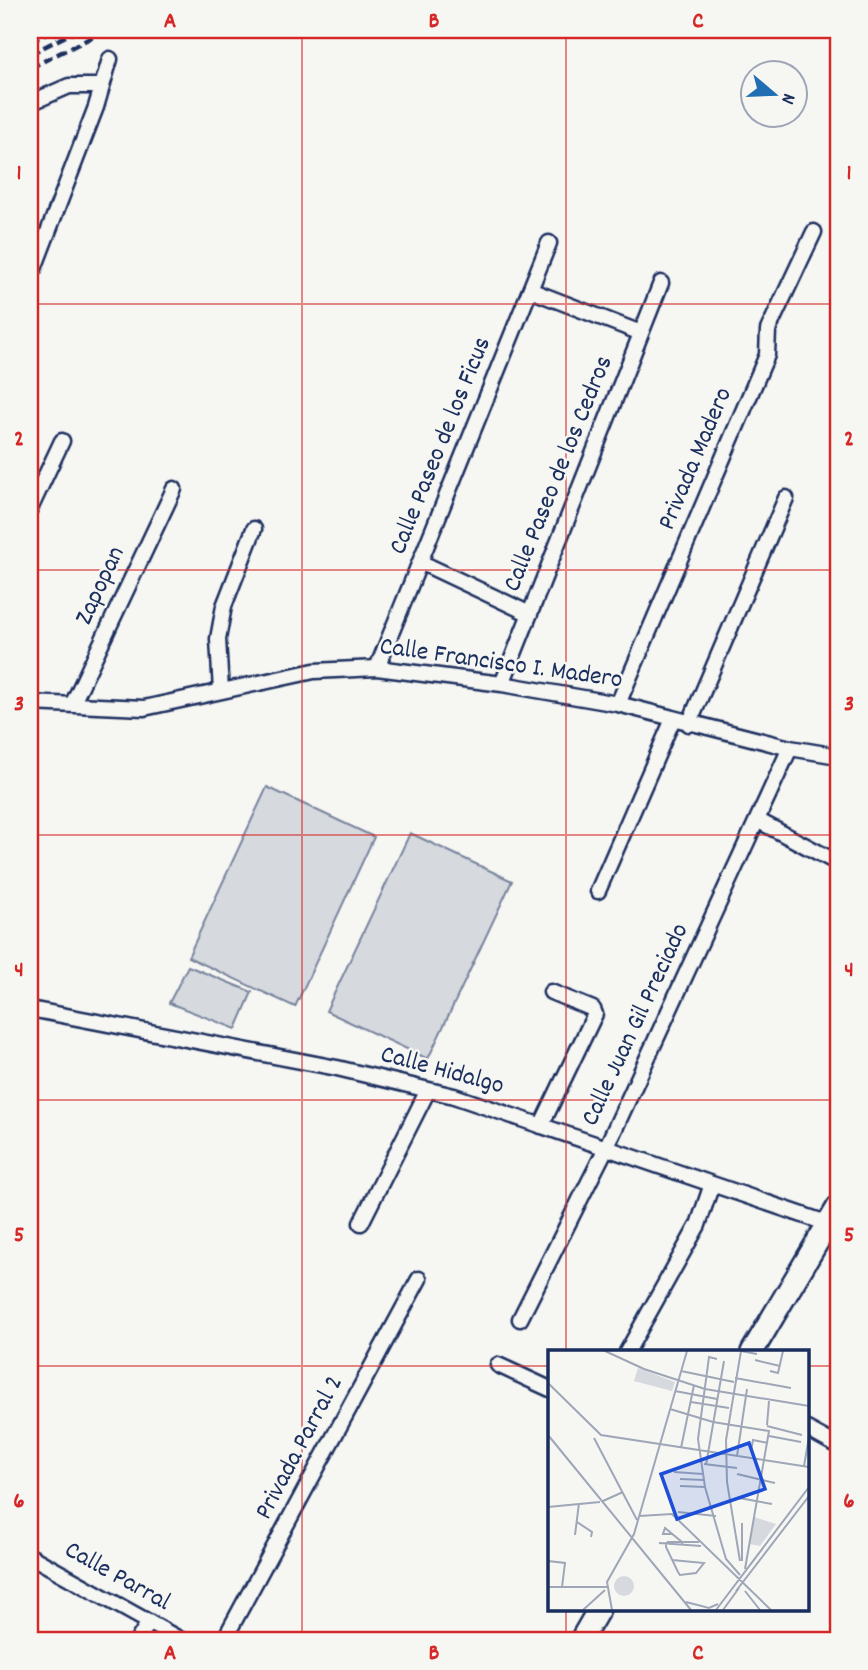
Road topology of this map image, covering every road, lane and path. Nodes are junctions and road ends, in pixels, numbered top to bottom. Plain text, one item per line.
1 (110, 59) dead end
2 (102, 86) junction
3 (30, 103) edge
4 (814, 232) dead end
5 (549, 243) dead end
6 (30, 279) edge
7 (661, 283) dead end
8 (530, 290) junction
9 (641, 333) junction
10 (62, 441) dead end
11 (174, 489) dead end
12 (786, 498) dead end
13 (30, 509) edge
14 (254, 529) dead end
15 (420, 562) junction
16 (530, 614) junction
17 (377, 668) junction
18 (502, 684) junction
19 (221, 691) junction
20 (30, 703) edge
21 (618, 704) junction
22 (72, 705) junction
23 (673, 719) junction
24 (689, 724) junction
25 (790, 748) junction
26 (838, 756) edge
27 (757, 820) junction
28 (838, 863) edge
29 (598, 891) dead end
30 (551, 992) dead end
31 (30, 1009) edge
32 (428, 1090) junction
33 (541, 1126) junction
34 (606, 1148) junction
35 (712, 1184) junction
36 (835, 1219) edge
37 (361, 1223) dead end
38 (419, 1279) dead end
39 (520, 1318) dead end
40 (628, 1350) edge
41 (753, 1350) edge
42 (498, 1365) dead end
43 (548, 1388) edge
44 (808, 1430) edge
45 (838, 1446) edge
46 (30, 1556) edge
47 (598, 1610) edge
48 (149, 1622) junction
49 (138, 1640) edge
50 (181, 1640) edge
51 (224, 1640) edge
52 (581, 1640) edge

1 - 2 street
2 - 3 street
2 - 6 street
4 - 21 street, Privada Madero
5 - 8 street, Calle Paseo de los Ficus
7 - 9 street, Calle Paseo de los Cedros
8 - 9 street
8 - 15 street, Calle Paseo de los Ficus
9 - 16 street, Calle Paseo de los Cedros
10 - 13 street
11 - 22 street, Zapopan
12 - 24 street
14 - 19 street
15 - 16 street
15 - 17 street, Calle Paseo de los Ficus
16 - 18 street, Calle Paseo de los Cedros
17 - 18 street, Calle Francisco I. Madero
17 - 19 street, Calle Francisco I. Madero
18 - 21 street, Calle Francisco I. Madero
19 - 22 street, Calle Francisco I. Madero
20 - 22 street, Calle Francisco I. Madero
21 - 23 street, Calle Francisco I. Madero
23 - 24 street, Calle Francisco I. Madero
23 - 29 street
24 - 25 street, Calle Francisco I. Madero
25 - 26 street, Calle Francisco I. Madero
25 - 27 street, Calle Juan Gil Preciado
27 - 28 street
27 - 34 street, Calle Juan Gil Preciado
30 - 33 street
31 - 32 street, Calle Hidalgo
32 - 33 street, Calle Hidalgo
32 - 37 street
33 - 34 street, Calle Hidalgo
34 - 35 street, Calle Hidalgo
34 - 39 street, Calle Juan Gil Preciado
35 - 36 street, Calle Hidalgo
35 - 40 street
36 - 41 street
38 - 51 street, Privada Parral 2
42 - 43 street
44 - 45 street
46 - 48 street, Calle Parral
47 - 52 street
48 - 49 street
48 - 50 street, Calle Parral

